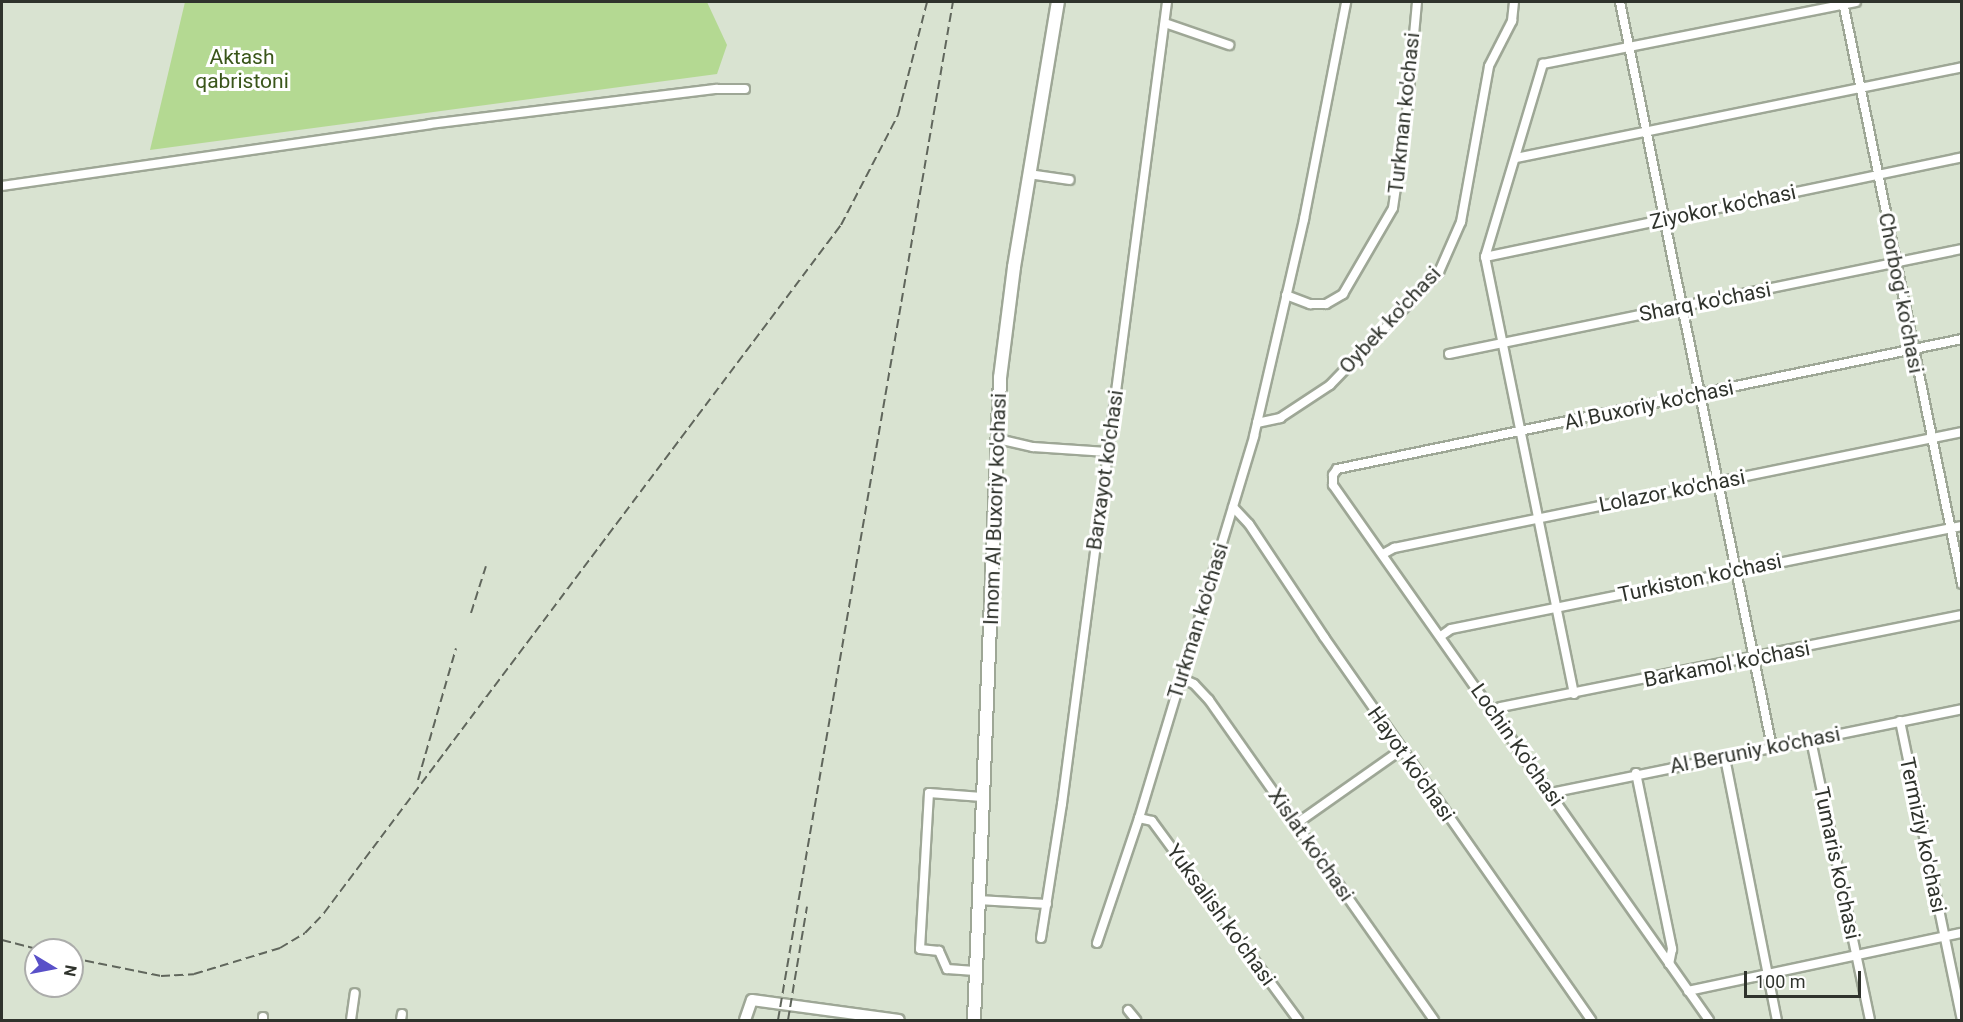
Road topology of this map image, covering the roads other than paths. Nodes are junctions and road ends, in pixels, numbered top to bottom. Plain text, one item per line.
1 (1058, 2) edge
2 (1167, 2) edge
3 (1346, 2) edge
4 (1417, 2) edge
5 (1514, 2) edge
6 (1620, 2) edge
7 (1856, 2) edge
8 (1843, 3) edge
9 (1165, 23) junction
10 (1230, 45) dead end
11 (1630, 48) junction
12 (1962, 67) edge
13 (1861, 88) junction
14 (745, 89) dead end
15 (1647, 131) junction
16 (1962, 157) edge
17 (1516, 158) junction
18 (1029, 174) junction
19 (1878, 175) junction
20 (1071, 180) dead end
21 (2, 186) edge
22 (1664, 220) junction
23 (1962, 249) edge
24 (1485, 256) junction
25 (1896, 264) junction
26 (1286, 295) junction
27 (1682, 306) junction
28 (1962, 339) edge
29 (1503, 344) junction
30 (1913, 349) junction
31 (1449, 354) dead end
32 (1699, 395) junction
33 (1257, 423) junction
34 (1521, 431) junction
35 (1962, 432) edge
36 (1931, 437) junction
37 (998, 439) junction
38 (1107, 452) junction
39 (1337, 469) joint
40 (1719, 482) junction
41 (1233, 507) junction
42 (1538, 518) junction
43 (1962, 526) edge
44 (1950, 528) junction
45 (1383, 555) junction
46 (1736, 570) junction
47 (1962, 584) edge
48 (1556, 608) junction
49 (1962, 615) edge
50 (1441, 636) junction
51 (1754, 658) junction
52 (1181, 678) junction
53 (1574, 694) junction
54 (1962, 709) edge
55 (1494, 712) junction
56 (1900, 721) junction
57 (1811, 740) junction
58 (1772, 747) junction
59 (1401, 750) junction
60 (1725, 758) junction
61 (1636, 773) junction
62 (1550, 793) junction
63 (982, 797) junction
64 (1139, 818) junction
65 (1296, 824) junction
66 (978, 900) junction
67 (1047, 904) junction
68 (1962, 933) edge
69 (1944, 937) junction
70 (1041, 938) dead end
71 (1097, 944) dead end
72 (1857, 954) junction
73 (1670, 964) junction
74 (975, 971) junction
75 (1767, 973) junction
76 (1688, 991) junction
77 (355, 993) dead end
78 (1128, 1010) dead end
79 (862, 1019) edge
80 (351, 1020) edge
81 (744, 1020) edge
82 (899, 1020) edge
83 (974, 1020) edge
84 (1136, 1020) edge
85 (1298, 1020) edge
86 (1434, 1020) edge
87 (1591, 1020) edge
88 (1710, 1020) edge
89 (1777, 1020) edge
90 (1870, 1020) edge
91 (1962, 1020) edge

1 - 18 main road, Imom Al Buxoriy ko'chasi
2 - 9 street, Barxayot ko'chasi
3 - 26 street, Turkman ko'chasi
4 - 26 street, Turkman ko'chasi
5 - 33 street, Oybek ko'chasi
6 - 11 street
7 - 8 street
8 - 11 street
8 - 13 street, Chorbog' ko'chasi
9 - 10 street
9 - 38 street, Barxayot ko'chasi
11 - 15 street
11 - 17 street
12 - 13 street
13 - 15 street
13 - 19 street, Chorbog' ko'chasi
14 - 21 street
15 - 17 street
15 - 22 street
16 - 19 street, Ziyokor ko'chasi
17 - 24 street
18 - 20 street
18 - 37 main road, Imom Al Buxoriy ko'chasi
19 - 22 street, Ziyokor ko'chasi
19 - 25 street, Chorbog' ko'chasi
22 - 24 street, Ziyokor ko'chasi
22 - 27 street
23 - 25 street, Sharq ko'chasi
24 - 29 street
25 - 27 street, Sharq ko'chasi
25 - 30 street, Chorbog' ko'chasi
26 - 33 street, Turkman ko'chasi
27 - 29 street, Sharq ko'chasi
27 - 32 street
28 - 30 street, Al Buxoriy ko'chasi
29 - 31 street, Sharq ko'chasi
29 - 34 street
30 - 32 street, Al Buxoriy ko'chasi
30 - 36 street, Chorbog' ko'chasi
32 - 34 street, Al Buxoriy ko'chasi
32 - 40 street
33 - 41 street, Turkman ko'chasi
34 - 39 street, Al Buxoriy ko'chasi
34 - 42 street
35 - 36 street, Lolazor ko'chasi
36 - 40 street, Lolazor ko'chasi
36 - 44 street, Chorbog' ko'chasi
37 - 38 street
37 - 63 main road, Imom Al Buxoriy ko'chasi
38 - 67 street, Barxayot ko'chasi
39 - 45 street, Lochin Ko'chasi
40 - 42 street, Lolazor ko'chasi
40 - 46 street
41 - 52 street, Turkman ko'chasi
41 - 59 street, Hayot ko'chasi
42 - 45 street, Lolazor ko'chasi
42 - 48 street
43 - 44 street, Turkiston ko'chasi
44 - 46 street, Turkiston ko'chasi
44 - 47 street, Chorbog' ko'chasi
45 - 50 street, Lochin Ko'chasi
46 - 48 street, Turkiston ko'chasi
46 - 51 street
48 - 50 street, Turkiston ko'chasi
48 - 53 street
49 - 51 street, Barkamol ko'chasi
50 - 55 street, Lochin Ko'chasi
51 - 53 street, Barkamol ko'chasi
51 - 58 street
52 - 64 street, Turkman ko'chasi
52 - 65 street, Xislat ko'chasi
53 - 55 street, Barkamol ko'chasi
54 - 56 street, Al Beruniy ko'chasi
55 - 62 street, Lochin Ko'chasi
56 - 57 street, Al Beruniy ko'chasi
56 - 69 street, Termiziy ko'chasi
57 - 58 street, Al Beruniy ko'chasi
57 - 72 street, Tumaris ko'chasi
58 - 60 street, Al Beruniy ko'chasi
59 - 65 street
59 - 87 street, Hayot ko'chasi
60 - 61 street, Al Beruniy ko'chasi
60 - 75 street
61 - 62 street, Al Beruniy ko'chasi
61 - 73 street
62 - 73 street, Lochin Ko'chasi
63 - 66 main road, Imom Al Buxoriy ko'chasi
63 - 74 street
64 - 71 street, Turkman ko'chasi
64 - 85 street, Yuksalish ko'chasi
65 - 86 street, Xislat ko'chasi
66 - 67 street
66 - 74 main road, Imom Al Buxoriy ko'chasi
67 - 70 street, Barxayot ko'chasi
68 - 69 street
69 - 72 street
69 - 91 street, Termiziy ko'chasi
72 - 75 street
72 - 90 street, Tumaris ko'chasi
73 - 76 street, Lochin Ko'chasi
74 - 83 main road, Imom Al Buxoriy ko'chasi
75 - 76 street
75 - 89 street
76 - 88 street, Lochin Ko'chasi
77 - 80 street
78 - 84 street
79 - 81 street
79 - 82 street

